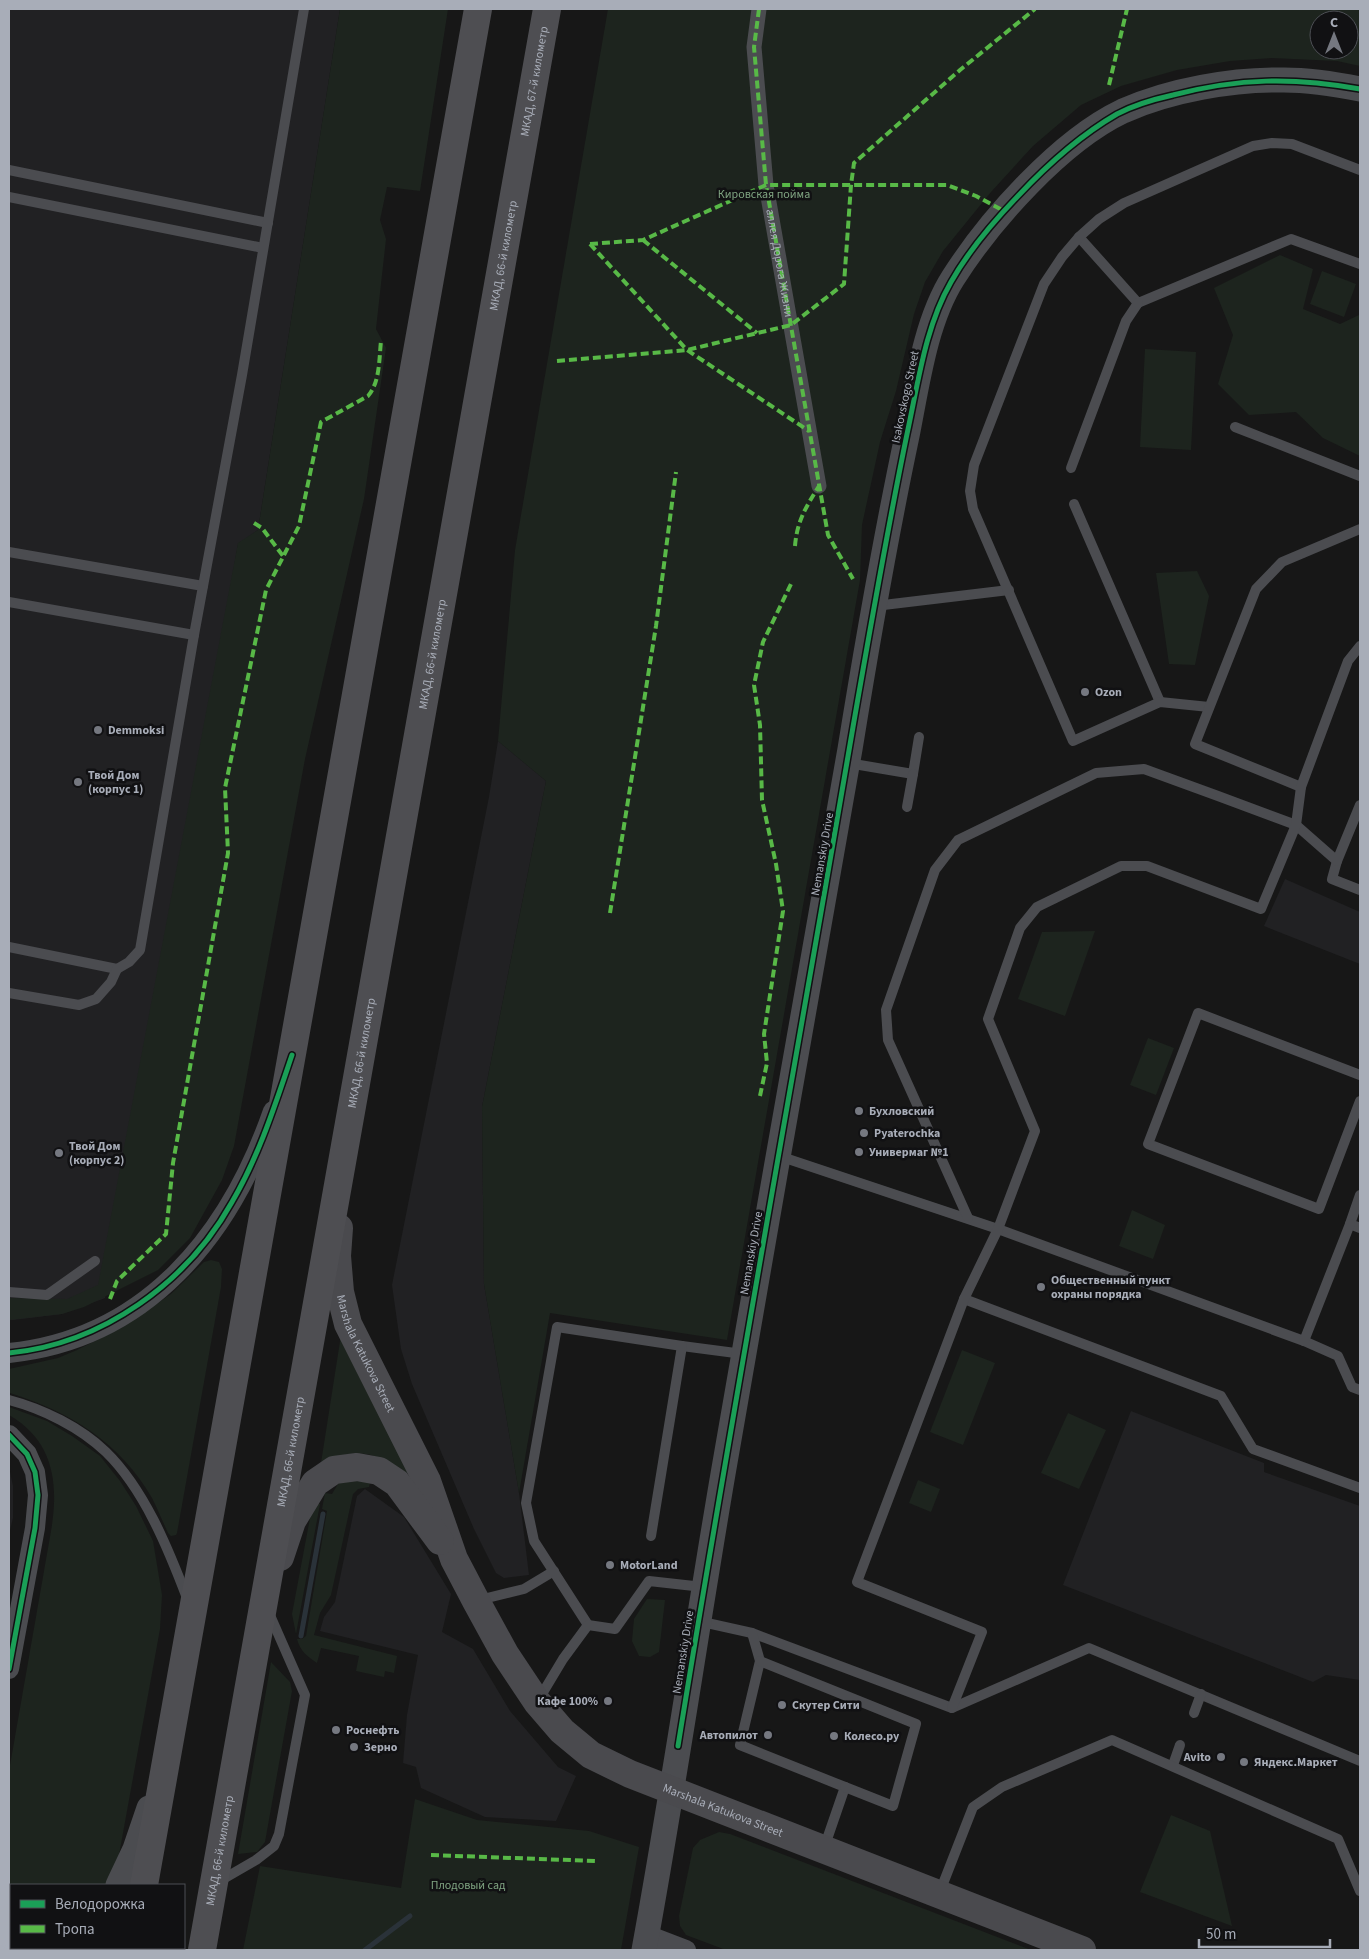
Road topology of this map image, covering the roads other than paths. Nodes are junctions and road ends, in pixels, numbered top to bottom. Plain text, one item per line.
1 (304, 9) edge
2 (478, 9) edge
3 (547, 9) edge
4 (759, 9) edge
5 (1360, 89) edge
6 (521, 155) joint
7 (9, 170) edge
8 (1360, 170) edge
9 (9, 198) edge
10 (268, 223) junction
11 (1079, 237) junction
12 (264, 248) junction
13 (1360, 264) edge
14 (1138, 304) junction
15 (1235, 427) dead end
16 (1071, 468) dead end
17 (1360, 476) edge
18 (819, 486) dead end
19 (1074, 504) dead end
20 (1360, 529) edge
21 (9, 552) edge
22 (203, 586) junction
23 (1009, 590) junction
24 (9, 602) edge
25 (874, 606) junction
26 (194, 635) junction
27 (1360, 646) edge
28 (1160, 702) junction
29 (1209, 707) junction
30 (919, 737) dead end
31 (847, 763) junction
32 (913, 774) junction
33 (1301, 787) junction
34 (1360, 805) edge
35 (906, 807) dead end
36 (1296, 825) junction
37 (1337, 861) junction
38 (1360, 890) edge
39 (9, 947) edge
40 (117, 969) junction
41 (9, 992) edge
42 (292, 1055) junction
43 (1360, 1075) edge
44 (1360, 1101) edge
45 (347, 1134) junction
46 (778, 1156) junction
47 (1360, 1195) edge
48 (968, 1218) junction
49 (1350, 1224) junction
50 (1360, 1228) edge
51 (998, 1229) junction
52 (95, 1261) dead end
53 (9, 1292) edge
54 (964, 1299) junction
55 (1304, 1341) junction
56 (682, 1346) junction
57 (9, 1353) edge
58 (744, 1354) junction
59 (1360, 1390) edge
60 (9, 1400) edge
61 (9, 1435) edge
62 (1360, 1488) edge
63 (651, 1536) dead end
64 (454, 1560) junction
65 (554, 1571) junction
66 (704, 1588) junction
67 (264, 1601) junction
68 (476, 1601) junction
69 (193, 1611) junction
70 (698, 1621) junction
71 (588, 1625) junction
72 (752, 1633) junction
73 (760, 1661) junction
74 (9, 1668) edge
75 (1201, 1694) junction
76 (537, 1702) junction
77 (952, 1708) junction
78 (1194, 1713) dead end
79 (171, 1734) junction
80 (1180, 1745) dead end
81 (1360, 1761) edge
82 (1172, 1765) junction
83 (845, 1787) junction
84 (672, 1791) junction
85 (824, 1849) junction
86 (118, 1884) edge
87 (144, 1884) edge
88 (213, 1885) junction
89 (1360, 1891) edge
90 (938, 1895) junction
91 (645, 1943) edge
92 (202, 1950) edge
93 (686, 1950) edge
94 (1082, 1950) edge

1 - 10 lane
2 - 42 highway
3 - 6 highway, МКАД, 67-й километр
4 - 18 street, аллея Дорога Жизни
5 - 25 street, Isakovskogo Street
6 - 45 highway, МКАД, 66-й километр
7 - 10 lane
8 - 11 lane
9 - 12 lane
10 - 12 lane
11 - 14 lane
11 - 23 lane
12 - 22 lane
13 - 14 lane
14 - 16 lane
15 - 17 lane
19 - 28 lane
20 - 29 lane
21 - 22 lane
22 - 26 lane
23 - 25 lane
23 - 28 lane
24 - 26 lane
25 - 31 street, Isakovskogo Street
26 - 40 lane
27 - 33 lane
28 - 29 lane
29 - 33 lane
30 - 32 lane
31 - 32 lane
31 - 46 street, Nemanskiy Drive
32 - 35 lane
33 - 36 lane
34 - 37 lane
36 - 37 lane
36 - 48 lane
36 - 51 lane
37 - 38 lane
39 - 40 lane
40 - 41 lane
42 - 57 street
42 - 69 highway
43 - 44 lane
45 - 64 main road, Marshala Katukova Street
45 - 67 highway, МКАД, 66-й километр
46 - 48 lane
46 - 58 street, Nemanskiy Drive
47 - 49 lane
48 - 51 lane
49 - 50 lane
49 - 55 lane
51 - 54 lane
51 - 55 lane
52 - 53 lane
54 - 62 lane
54 - 77 lane
55 - 59 lane
56 - 58 lane
56 - 63 lane
56 - 65 lane
58 - 66 street, Nemanskiy Drive
60 - 69 lane
61 - 74 street
64 - 67 main road, Marshala Katukova Street
64 - 68 main road, Marshala Katukova Street
65 - 68 lane
65 - 71 lane
66 - 70 street, Nemanskiy Drive
66 - 71 lane
67 - 88 highway, МКАД, 66-й километр
67 - 88 lane
68 - 76 main road, Marshala Katukova Street
69 - 79 highway
70 - 72 lane
70 - 84 street, Nemanskiy Drive
71 - 76 lane
72 - 73 lane
72 - 77 lane
73 - 83 lane
73 - 83 lane
75 - 77 lane
75 - 78 lane
75 - 81 lane
76 - 84 main road, Marshala Katukova Street
79 - 86 street
79 - 87 highway
80 - 82 lane
82 - 89 lane
82 - 90 lane
83 - 85 lane
84 - 85 main road, Marshala Katukova Street
84 - 91 street, Nemanskiy Drive
85 - 90 main road, Marshala Katukova Street
88 - 92 highway, МКАД, 66-й километр
90 - 94 main road, Marshala Katukova Street
91 - 93 street

